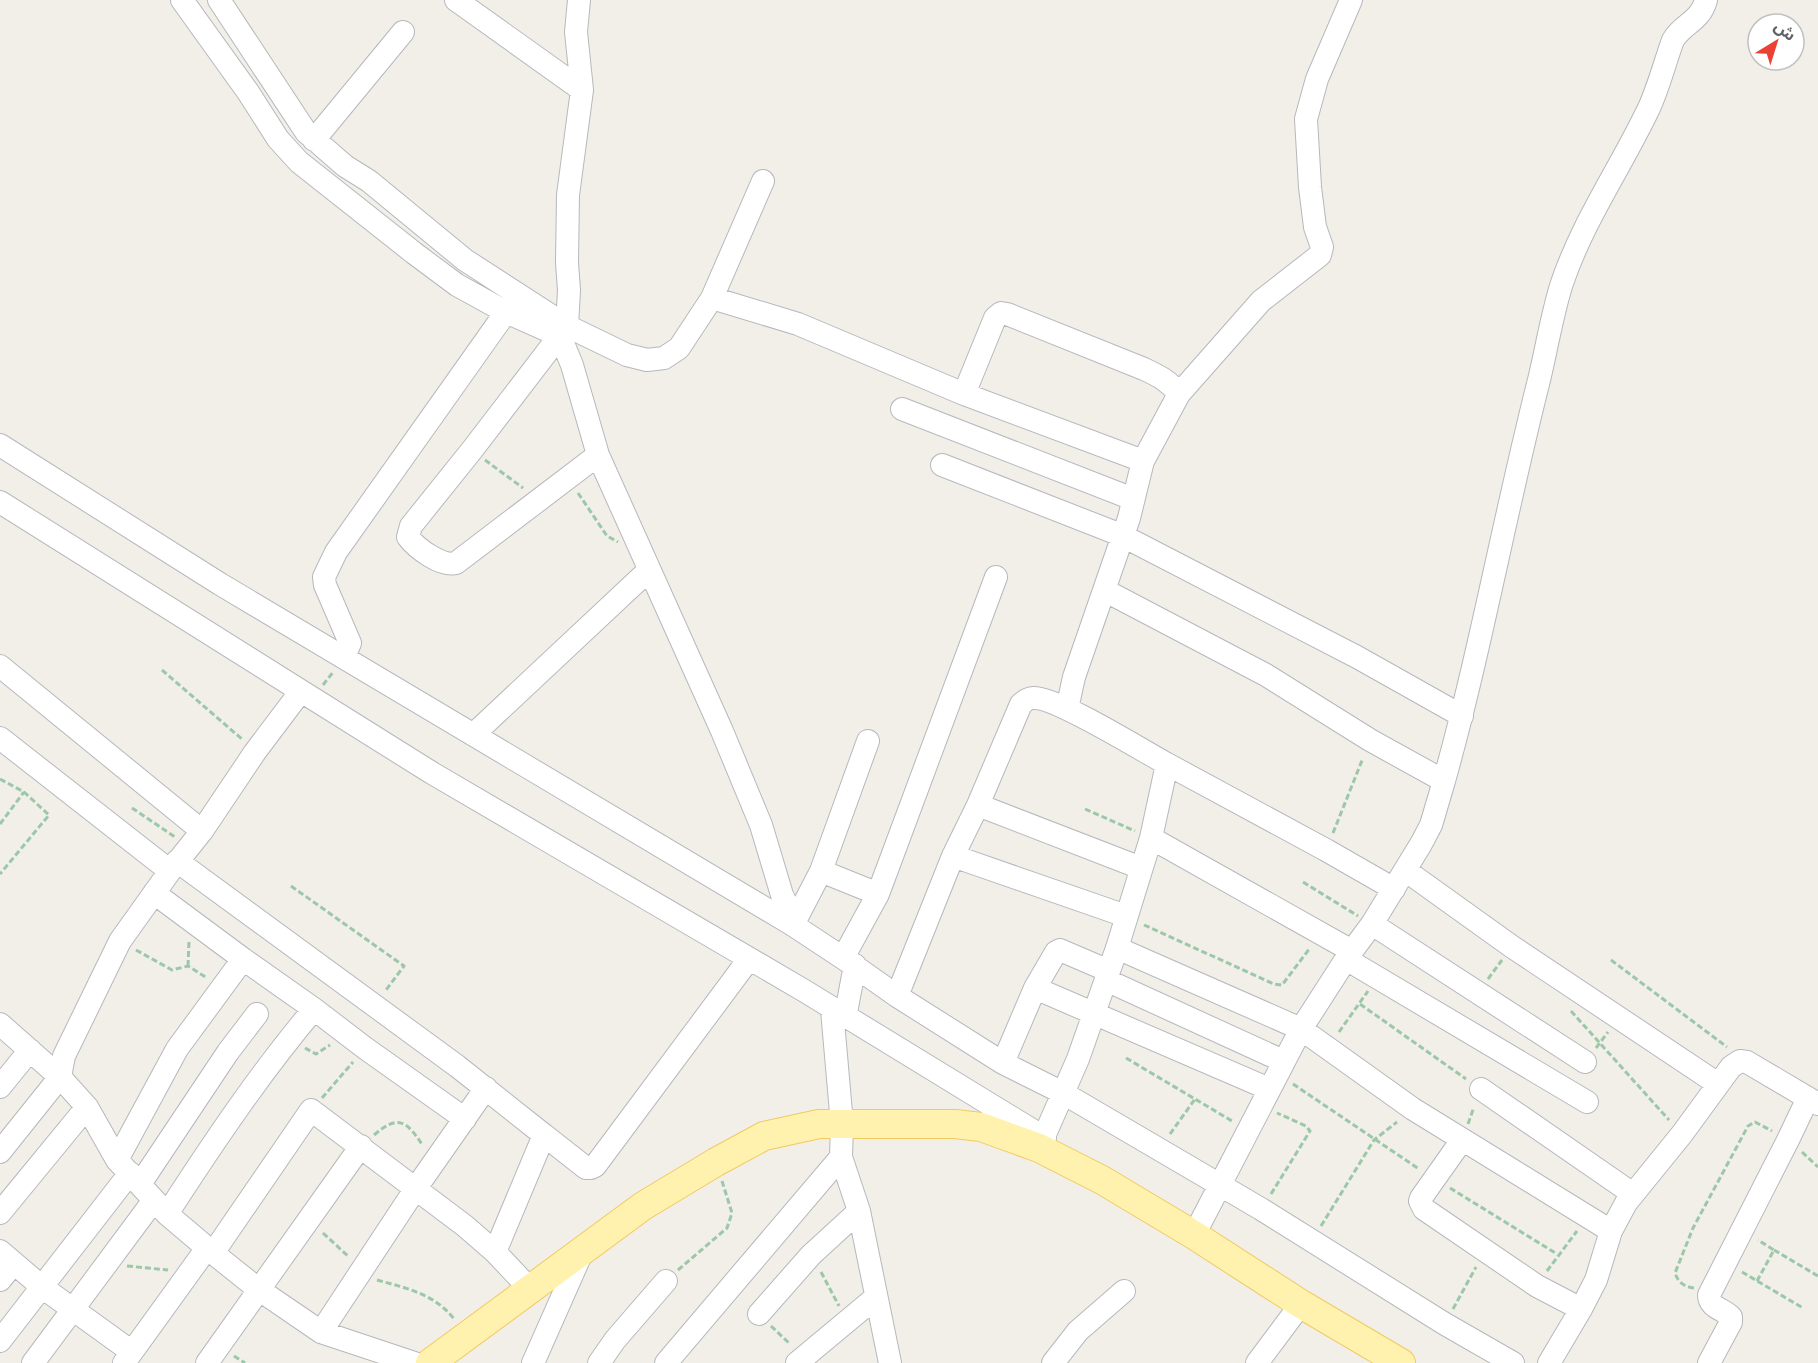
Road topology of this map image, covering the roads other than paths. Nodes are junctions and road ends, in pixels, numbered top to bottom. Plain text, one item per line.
1 (182, 0) edge
2 (219, 0) edge
3 (456, 0) edge
4 (579, 0) edge
5 (1352, 0) edge
6 (1706, 0) edge
7 (403, 32) dead end
8 (582, 90) junction
9 (314, 140) junction
10 (763, 181) dead end
11 (712, 298) junction
12 (506, 312) junction
13 (564, 331) junction
14 (964, 394) junction
15 (1179, 394) junction
16 (902, 409) dead end
17 (0, 445) edge
18 (598, 455) junction
19 (1143, 461) junction
20 (942, 465) dead end
21 (1133, 499) junction
22 (0, 502) edge
23 (1122, 535) junction
24 (649, 570) junction
25 (996, 577) dead end
26 (1104, 590) junction
27 (344, 657) junction
28 (0, 666) edge
29 (307, 695) junction
30 (1067, 709) junction
31 (1462, 716) junction
32 (474, 734) junction
33 (0, 738) edge
34 (868, 741) dead end
35 (1167, 765) junction
36 (1444, 781) junction
37 (978, 805) junction
38 (1151, 837) junction
39 (184, 852) junction
40 (953, 856) junction
41 (1141, 868) junction
42 (820, 871) junction
43 (1400, 879) junction
44 (154, 892) junction
45 (878, 894) junction
46 (1125, 916) junction
47 (795, 922) junction
48 (1372, 924) junction
49 (1117, 948) junction
50 (1349, 955) junction
51 (243, 959) junction
52 (749, 959) junction
53 (849, 961) junction
54 (1107, 976) junction
55 (1035, 988) junction
56 (897, 996) junction
57 (314, 1009) junction
58 (1093, 1013) junction
59 (257, 1014) dead end
60 (838, 1014) junction
61 (0, 1024) edge
62 (1301, 1029) junction
63 (30, 1050) junction
64 (1585, 1062) dead end
65 (1003, 1063) junction
66 (60, 1077) junction
67 (1273, 1082) junction
68 (1718, 1084) junction
69 (0, 1087) edge
70 (486, 1088) junction
71 (1480, 1089) road end
72 (1063, 1093) junction
73 (1813, 1101) edge
74 (1587, 1102) dead end
75 (87, 1107) junction
76 (465, 1119) junction
77 (842, 1124) junction
78 (544, 1135) junction
79 (1462, 1140) junction
80 (1042, 1143) junction
81 (361, 1146) junction
82 (0, 1152) edge
83 (841, 1157) junction
84 (142, 1186) junction
85 (1219, 1186) junction
86 (416, 1188) junction
87 (1634, 1194) junction
88 (859, 1211) junction
89 (0, 1213) edge
90 (1611, 1231) junction
91 (1194, 1234) junction
92 (78, 1239) junction
93 (583, 1250) junction
94 (210, 1251) junction
95 (495, 1252) junction
96 (108, 1263) junction
97 (5, 1265) edge
98 (666, 1281) road end
99 (42, 1287) junction
100 (530, 1288) junction
101 (258, 1289) junction
102 (1124, 1291) dead end
103 (875, 1298) junction
104 (1301, 1304) junction
105 (1581, 1309) junction
106 (73, 1310) junction
107 (759, 1314) road end
108 (321, 1332) junction
109 (0, 1341) edge
110 (128, 1358) edge
111 (800, 1360) edge
112 (33, 1363) edge
113 (207, 1363) edge
114 (414, 1363) edge
115 (430, 1363) edge
116 (533, 1363) edge
117 (599, 1363) edge
118 (666, 1363) edge
119 (890, 1363) edge
120 (1053, 1363) edge
121 (1257, 1363) edge
122 (1401, 1363) edge
123 (1512, 1363) edge
124 (1549, 1363) edge
125 (1709, 1363) edge

1 - 12 street
2 - 9 street
3 - 8 street
4 - 8 street
5 - 15 street
6 - 31 street
7 - 9 street
8 - 13 street
9 - 13 street
10 - 11 street
11 - 13 street
11 - 14 street
12 - 13 street
12 - 27 street
13 - 18 street
13 - 18 street
14 - 15 street
14 - 19 street
15 - 19 street
16 - 21 street
17 - 27 street
18 - 24 street
19 - 21 street
20 - 23 street
21 - 23 street
22 - 29 street
23 - 26 street
23 - 31 street
24 - 32 street
24 - 47 street
25 - 45 street
26 - 30 street
26 - 36 street
27 - 32 street
28 - 39 street
29 - 39 street
29 - 52 street
30 - 35 street
30 - 37 street
31 - 36 street
32 - 47 street
33 - 39 street
34 - 42 street
35 - 38 street
35 - 43 street
36 - 43 street
37 - 40 street
37 - 41 street
38 - 41 street
38 - 50 street
39 - 44 street
39 - 70 street
40 - 46 street
40 - 56 street
41 - 46 street
42 - 45 street
42 - 47 street
43 - 48 street
43 - 68 street
44 - 51 street
44 - 66 street
45 - 53 street
46 - 49 street
47 - 53 street
48 - 50 street
48 - 64 street
49 - 54 street
49 - 62 street
50 - 62 street
50 - 74 street
51 - 57 street
51 - 84 street
52 - 60 street
52 - 78 street
53 - 56 street
53 - 60 street
54 - 55 street
54 - 58 street
54 - 67 street
55 - 58 street
55 - 65 street
56 - 65 street
57 - 76 street
57 - 84 street
58 - 67 street
58 - 72 street
59 - 84 street
60 - 77 street
60 - 80 street
61 - 63 street
62 - 67 street
62 - 79 street
63 - 66 street
63 - 69 street
65 - 72 street
66 - 75 street
66 - 82 street
67 - 85 street
68 - 73 street
68 - 87 street
70 - 76 street
70 - 78 street
71 - 87 street
72 - 80 street
72 - 85 street
73 - 125 street
75 - 84 street
75 - 89 street
76 - 86 street
77 - 80 main road
77 - 83 street
77 - 93 main road
78 - 95 street
79 - 90 street
79 - 105 street
80 - 91 main road
81 - 86 street
81 - 94 street
81 - 101 street
83 - 88 street
83 - 118 street
84 - 92 street
84 - 94 street
84 - 96 street
85 - 91 street
85 - 123 street
86 - 95 street
86 - 108 street
87 - 90 street
88 - 103 street
88 - 107 street
90 - 105 street
91 - 104 main road
92 - 96 street
92 - 99 street
93 - 100 main road
93 - 116 street
94 - 101 street
94 - 110 street
95 - 100 street
96 - 106 street
97 - 99 street
98 - 117 street
99 - 106 street
99 - 109 street
100 - 115 main road
101 - 108 street
101 - 113 street
102 - 120 street
103 - 111 street
103 - 119 street
104 - 121 street
104 - 122 main road
105 - 124 street
106 - 110 street
106 - 112 street
108 - 114 street

